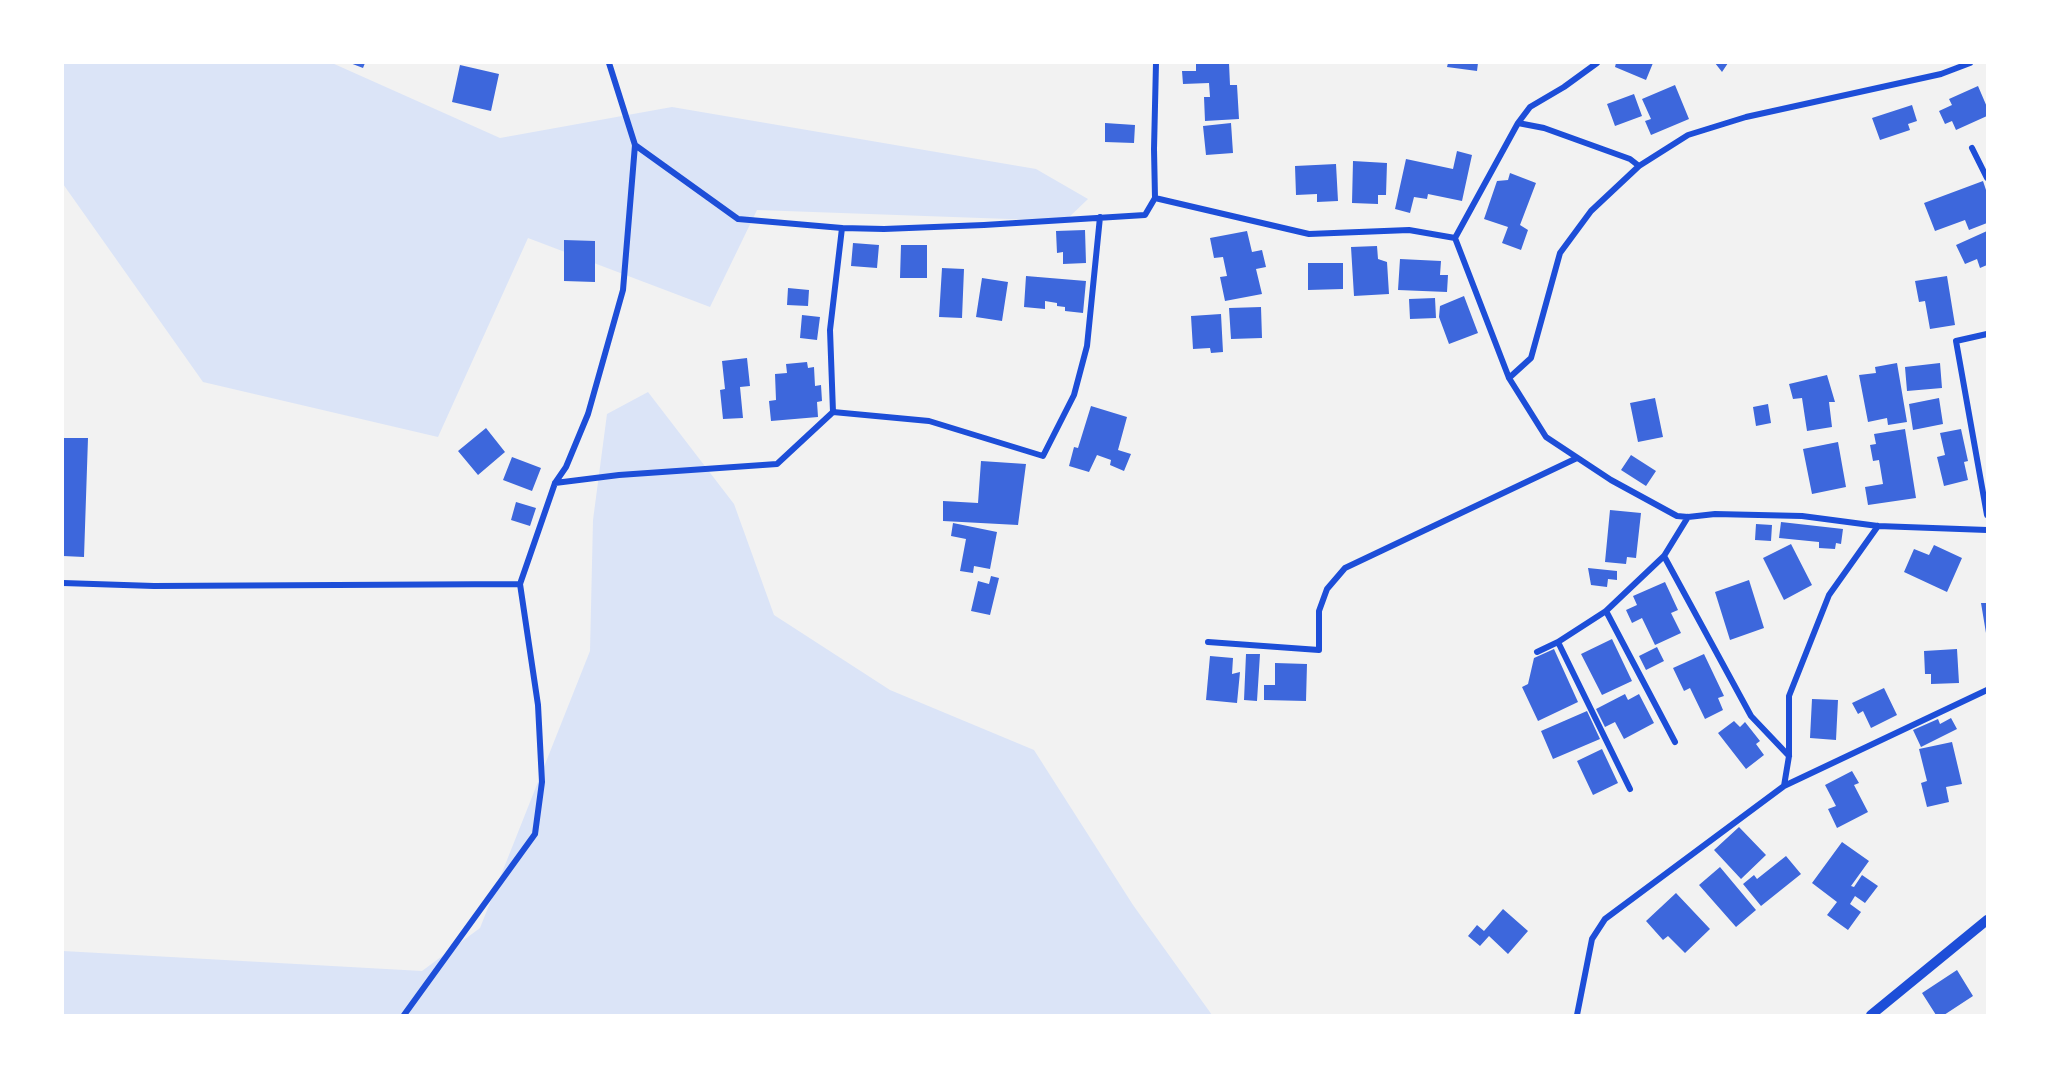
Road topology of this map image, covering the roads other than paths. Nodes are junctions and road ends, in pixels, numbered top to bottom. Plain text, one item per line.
1 (609, 63) edge
2 (1156, 63) edge
3 (1597, 63) edge
4 (1970, 63) edge
5 (1518, 123) junction
6 (635, 145) junction
7 (1972, 148) dead end
8 (1640, 166) junction
9 (1987, 178) edge
10 (1155, 198) junction
11 (1100, 217) junction
12 (842, 228) junction
13 (1455, 238) junction
14 (1987, 334) edge
15 (1509, 378) junction
16 (833, 412) junction
17 (1577, 458) junction
18 (555, 483) junction
19 (1987, 515) edge
20 (1688, 518) junction
21 (1878, 526) junction
22 (1987, 530) edge
23 (1664, 556) junction
24 (63, 582) edge
25 (520, 584) junction
26 (1606, 611) junction
27 (1208, 642) dead end
28 (1558, 642) junction
29 (1537, 652) dead end
30 (1987, 690) edge
31 (1675, 742) dead end
32 (1789, 756) junction
33 (1784, 786) junction
34 (1630, 789) dead end
35 (1987, 920) edge
36 (404, 1015) edge
37 (1576, 1015) edge
38 (1871, 1015) edge

1 - 6 street
2 - 10 street
3 - 5 street
4 - 8 street
5 - 8 street
5 - 13 street
6 - 12 street
6 - 18 street
7 - 9 street
8 - 15 street
10 - 11 street
10 - 13 street
11 - 12 street
11 - 16 street
12 - 16 street
13 - 15 street
14 - 19 street
15 - 17 street
16 - 18 street
17 - 20 street
17 - 27 street
18 - 25 street
20 - 21 street
20 - 23 street
21 - 22 street
21 - 32 street
23 - 26 street
23 - 32 street
24 - 25 street
25 - 36 street
26 - 28 street
26 - 31 street
28 - 29 street
28 - 34 street
30 - 33 street
32 - 33 street
33 - 37 street
35 - 38 street

